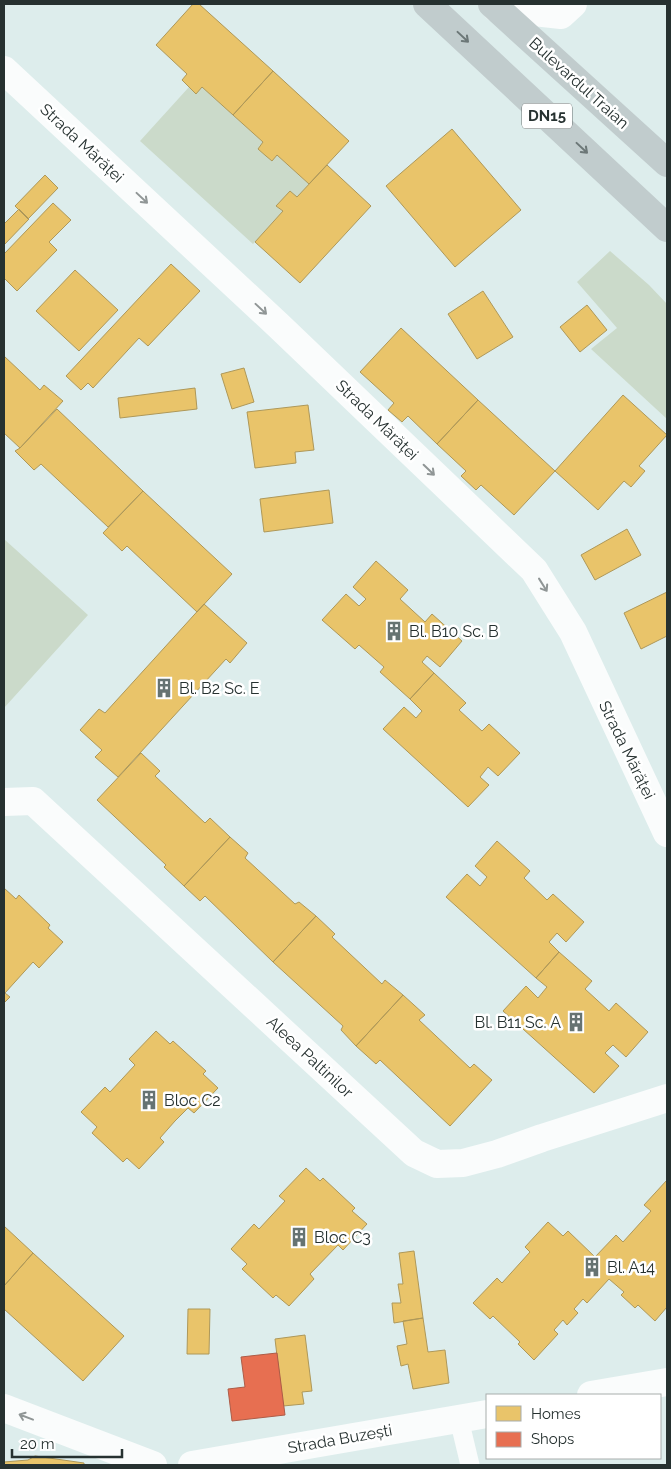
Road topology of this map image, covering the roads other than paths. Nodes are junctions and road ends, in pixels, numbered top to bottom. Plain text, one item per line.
1 (427, 4) edge
2 (573, 4) edge
3 (494, 6) edge
4 (4, 70) edge
5 (667, 163) edge
6 (667, 228) edge
7 (4, 802) edge
8 (667, 833) edge
9 (667, 1098) edge
10 (667, 1382) edge
11 (597, 1394) edge
12 (4, 1408) edge
13 (486, 1414) edge
14 (459, 1418) junction
15 (153, 1465) edge
16 (192, 1465) edge
17 (470, 1465) edge

1 -> 6 main road, DN15
2 - 3 street
3 - 5 main road, Bulevardul Traian / DN15
4 -> 8 street, Strada Mărăței
7 - 9 street, Aleea Paltinilor
10 - 11 street
15 -> 12 street
13 - 14 street, Strada Buzești
14 - 16 street, Strada Buzești
14 - 17 lane

